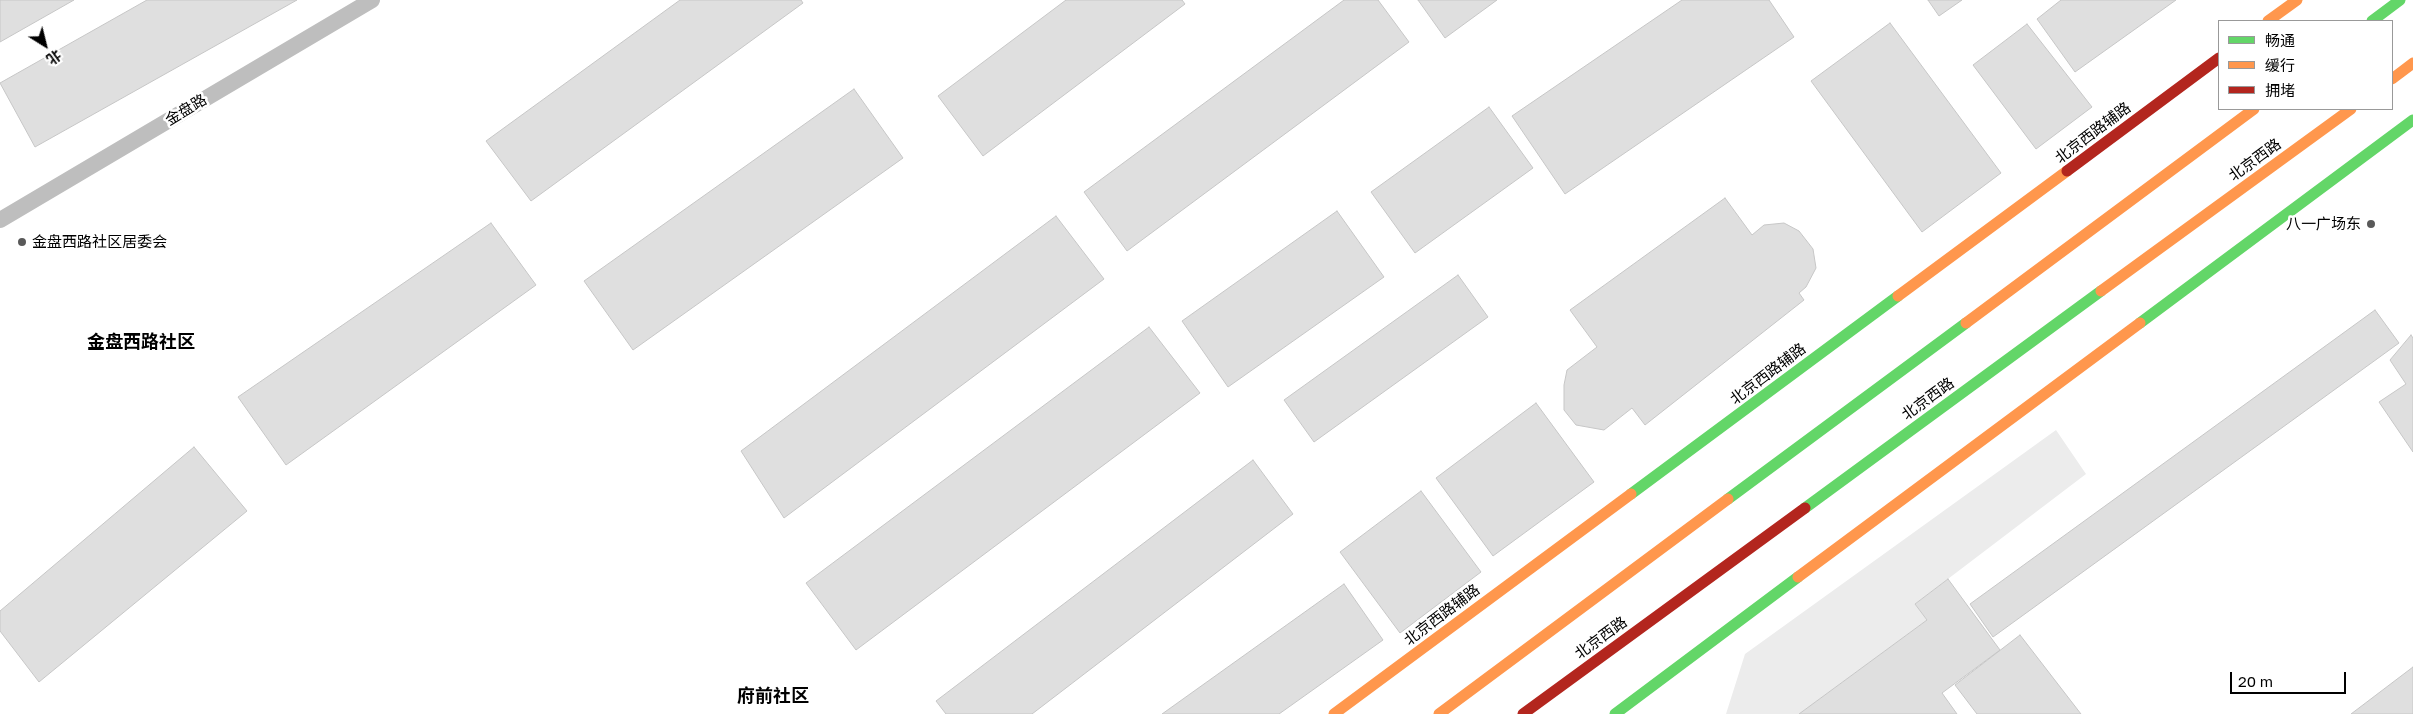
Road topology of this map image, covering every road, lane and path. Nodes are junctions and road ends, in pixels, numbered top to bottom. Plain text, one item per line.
1 (372, 0) edge
2 (2297, 0) edge
3 (2400, 0) edge
4 (2269, 20) edge
5 (2373, 20) edge
6 (2218, 59) edge
7 (2413, 63) edge
8 (2393, 78) edge
9 (2253, 110) edge
10 (2350, 110) edge
11 (2413, 120) edge
12 (0, 220) edge
13 (1334, 714) edge
14 (1439, 714) edge
15 (1523, 714) edge
16 (1615, 714) edge

1 - 12 lane, 金盘路
2 - 4 main road
3 - 5 main road
6 - 13 main road, 北京西路辅路
7 - 8 main road
9 - 14 main road
10 - 15 main road, 北京西路
11 - 16 main road

